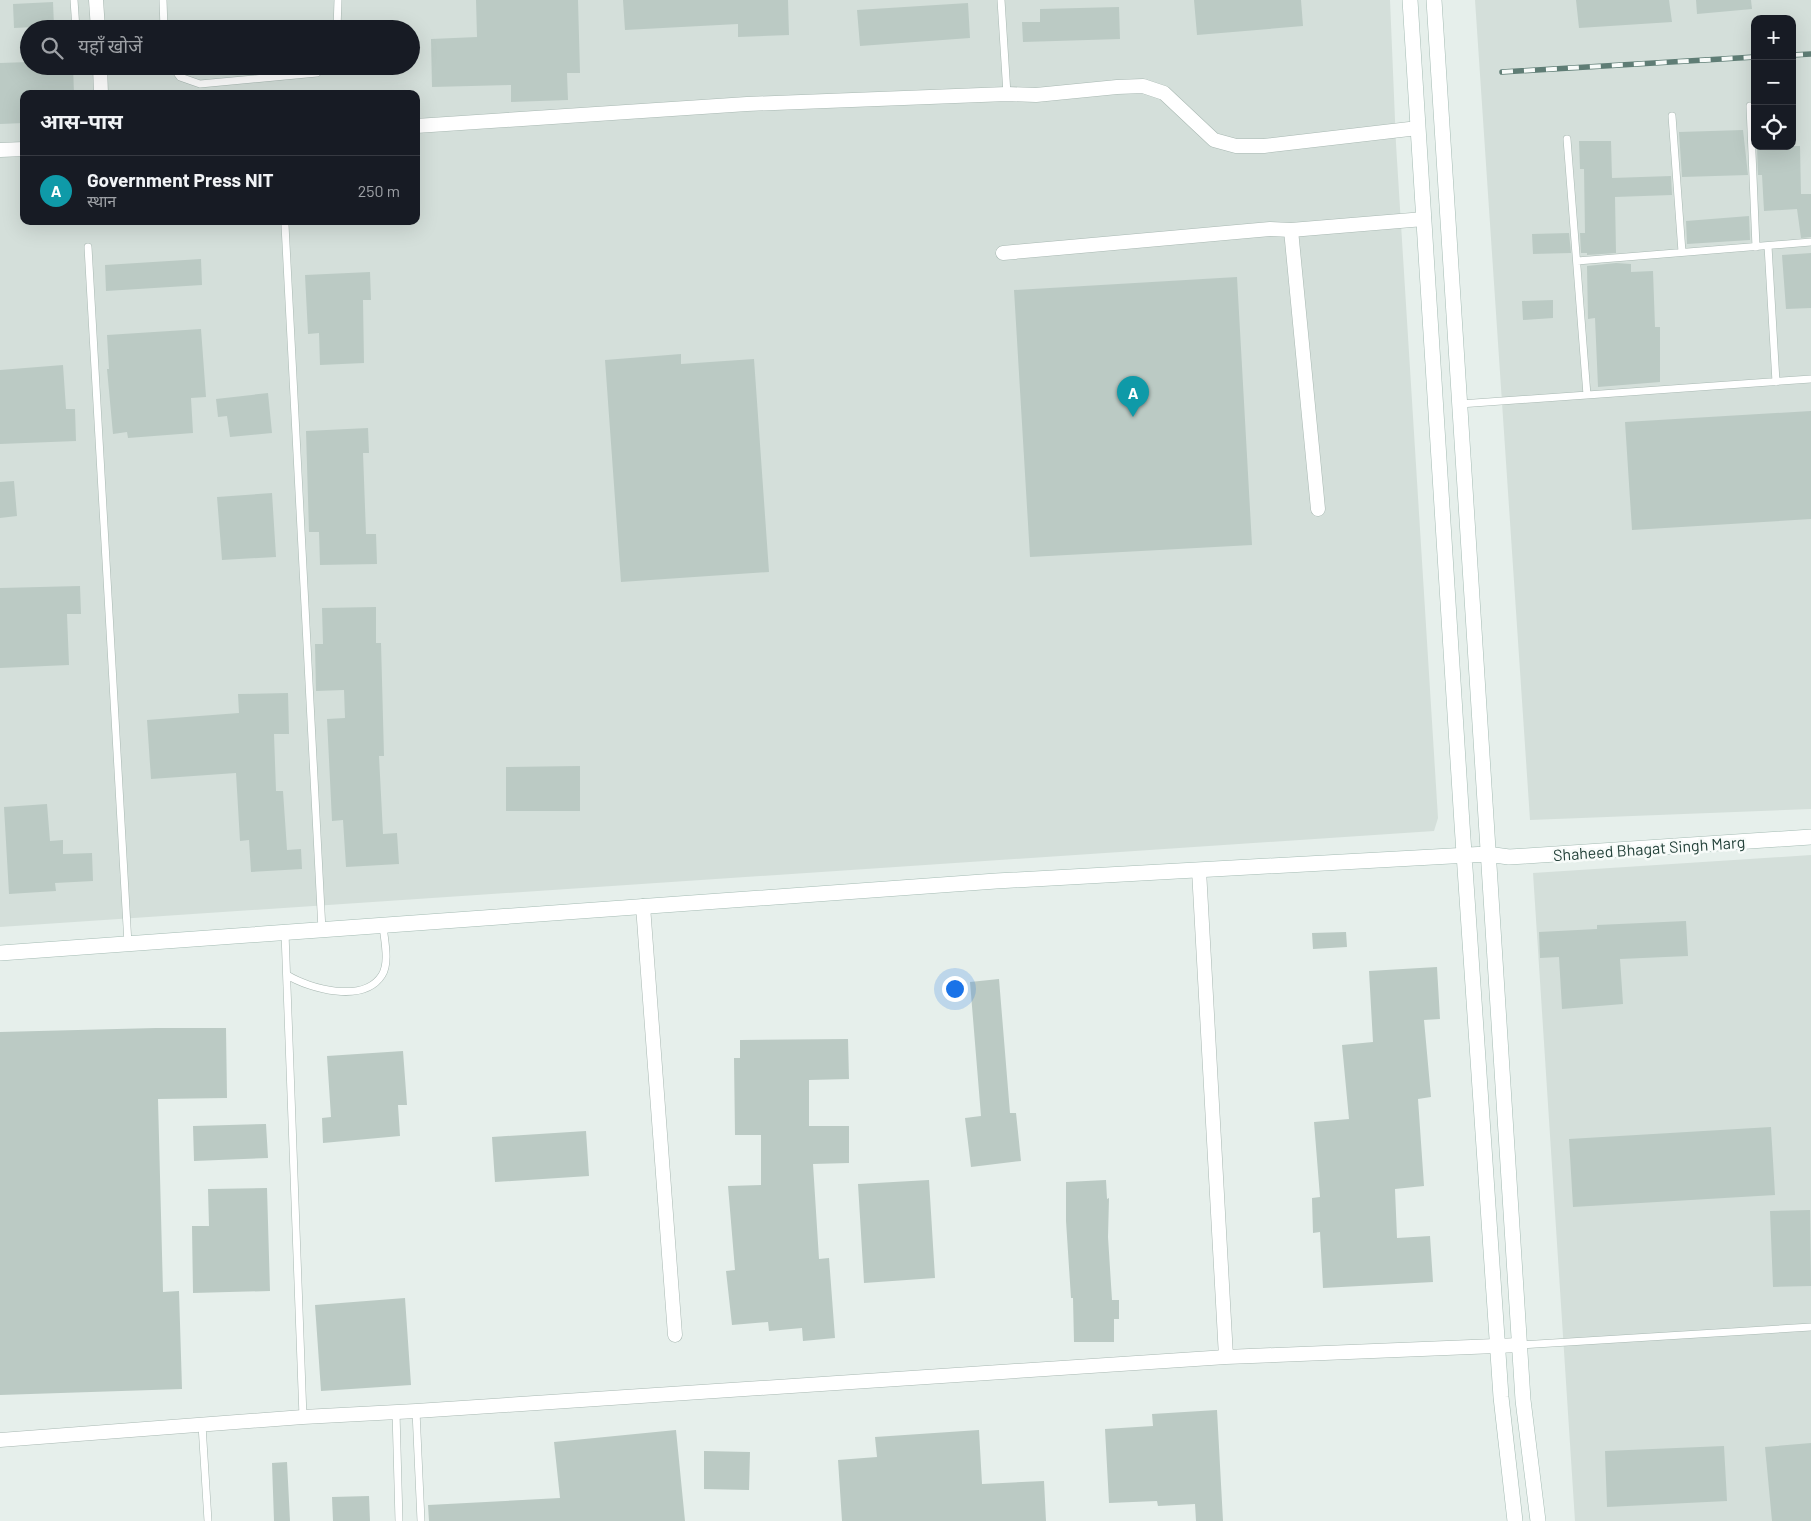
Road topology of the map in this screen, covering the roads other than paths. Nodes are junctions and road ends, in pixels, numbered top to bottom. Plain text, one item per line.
1 (74, 0) edge
2 (96, 0) edge
3 (163, 0) edge
4 (338, 0) edge
5 (1001, 0) edge
6 (1410, 0) edge
7 (1434, 0) edge
8 (75, 20) edge
9 (97, 20) edge
10 (164, 20) edge
11 (337, 20) edge
12 (100, 75) edge
13 (179, 75) edge
14 (296, 75) edge
15 (101, 90) edge
16 (1007, 94) junction
17 (1750, 106) dead end
18 (1672, 116) dead end
19 (420, 126) edge
20 (1418, 128) junction
21 (1567, 138) dead end
22 (20, 149) edge
23 (0, 150) edge
24 (1424, 219) junction
25 (285, 225) dead end
26 (1291, 230) junction
27 (1811, 242) edge
28 (1768, 246) junction
29 (88, 247) dead end
30 (1756, 247) junction
31 (1682, 252) junction
32 (1003, 253) dead end
33 (1577, 261) junction
34 (1811, 379) edge
35 (1776, 382) junction
36 (1587, 395) junction
37 (1459, 404) junction
38 (1318, 509) dead end
39 (1811, 837) edge
40 (1488, 854) junction
41 (1464, 856) junction
42 (1199, 870) junction
43 (643, 906) junction
44 (383, 925) junction
45 (322, 930) junction
46 (285, 932) junction
47 (128, 944) junction
48 (0, 953) edge
49 (287, 975) junction
50 (1811, 1327) edge
51 (675, 1335) dead end
52 (1520, 1345) junction
53 (1497, 1347) junction
54 (1226, 1357) junction
55 (416, 1411) junction
56 (396, 1412) junction
57 (303, 1417) junction
58 (202, 1425) junction
59 (0, 1440) edge
60 (208, 1521) edge
61 (399, 1521) edge
62 (421, 1521) edge
63 (1514, 1521) edge
64 (1538, 1521) edge

1 - 8 lane
2 - 9 street
3 - 10 lane
4 - 11 lane
5 - 16 lane
6 - 20 street
7 - 37 street
12 - 15 street
13 - 14 lane
16 - 19 street
16 - 20 street
17 - 30 lane
18 - 31 lane
20 - 24 street
21 - 33 lane
22 - 23 street
24 - 26 street
24 - 41 street
25 - 45 lane
26 - 32 street
26 - 38 street
27 - 28 lane
28 - 30 lane
28 - 35 lane
29 - 47 lane
30 - 31 lane
31 - 33 lane
33 - 36 lane
34 - 35 lane
35 - 36 lane
36 - 37 lane
37 - 40 street
39 - 40 street, Shaheed Bhagat Singh Marg
40 - 41 street, Shaheed Bhagat Singh Marg
40 - 52 street
41 - 42 street, Shaheed Bhagat Singh Marg
41 - 53 street
42 - 43 street, Shaheed Bhagat Singh Marg
42 - 54 street
43 - 44 street, Shaheed Bhagat Singh Marg
43 - 51 street
44 - 45 street, Shaheed Bhagat Singh Marg
44 - 49 lane
45 - 46 street, Shaheed Bhagat Singh Marg
46 - 47 street, Shaheed Bhagat Singh Marg
46 - 49 lane
47 - 48 street, Shaheed Bhagat Singh Marg
49 - 57 lane
50 - 52 lane
52 - 53 street
52 - 64 street
53 - 54 street
53 - 63 street
54 - 55 street
55 - 56 street
55 - 62 lane
56 - 57 street
56 - 61 lane
57 - 58 street
58 - 59 street
58 - 60 lane

